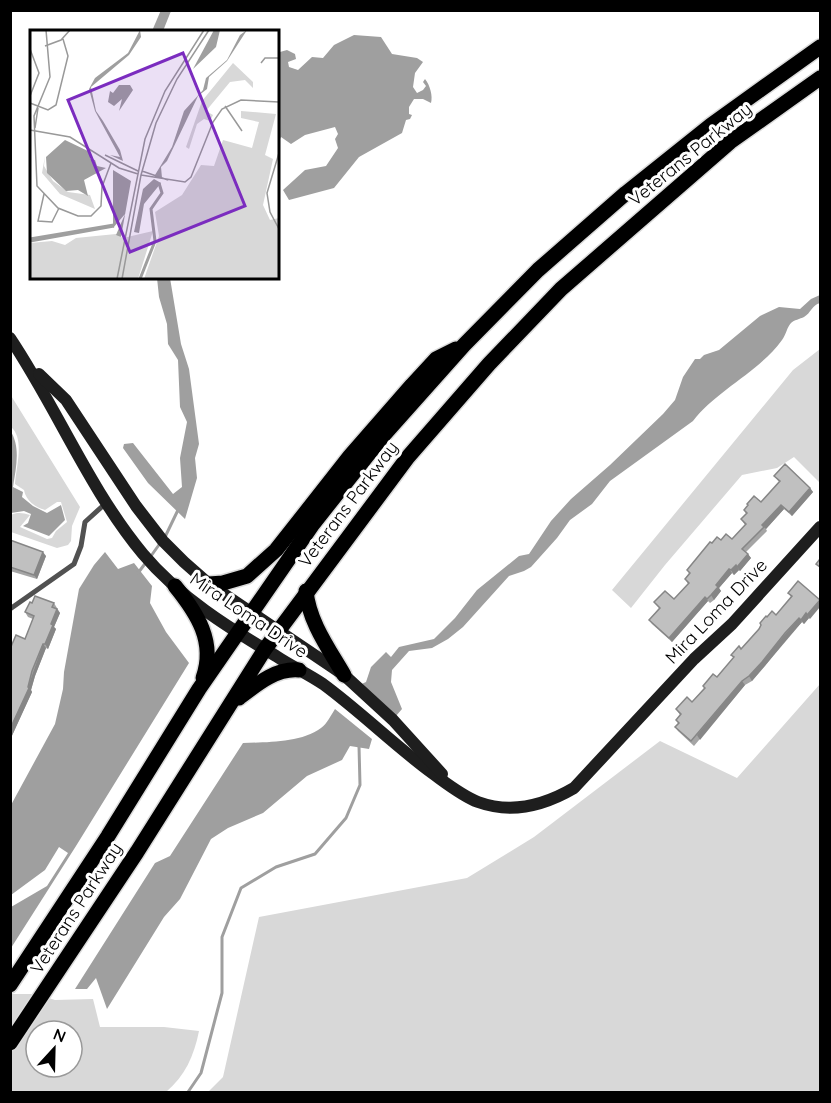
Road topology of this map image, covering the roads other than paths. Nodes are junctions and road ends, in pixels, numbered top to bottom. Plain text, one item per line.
1 (820, 47) edge
2 (820, 78) edge
3 (10, 338) edge
4 (466, 343) junction
5 (29, 366) junction
6 (106, 503) junction
7 (820, 527) edge
8 (209, 584) junction
9 (175, 586) junction
10 (306, 591) junction
11 (10, 609) edge
12 (252, 612) junction
13 (278, 630) junction
14 (238, 632) junction
15 (265, 649) junction
16 (299, 670) junction
17 (344, 675) junction
18 (199, 689) junction
19 (230, 705) junction
20 (458, 790) junction
21 (10, 985) edge
22 (11, 1042) edge

1 - 4 main road, Veterans Parkway
2 - 10 main road, Veterans Parkway
3 - 5 street, Mira Loma Drive
4 - 8 main road
4 - 12 main road, Veterans Parkway
5 - 6 street, Mira Loma Drive
5 - 8 street, Mira Loma Drive
6 - 9 street, Mira Loma Drive
6 - 11 lane
7 - 20 street, Mira Loma Drive
8 - 12 street, Mira Loma Drive
9 - 14 street, Mira Loma Drive
9 - 18 main road
10 - 13 main road, Veterans Parkway
10 - 17 main road
12 - 13 street, Mira Loma Drive
12 - 14 main road, Veterans Parkway
13 - 15 main road, Veterans Parkway
13 - 17 street, Mira Loma Drive
14 - 15 street, Mira Loma Drive
14 - 18 main road, Veterans Parkway
15 - 16 street, Mira Loma Drive
15 - 19 main road, Veterans Parkway
16 - 19 main road
16 - 20 street, Mira Loma Drive
17 - 20 street, Mira Loma Drive
18 - 21 main road, Veterans Parkway
19 - 22 main road, Veterans Parkway

